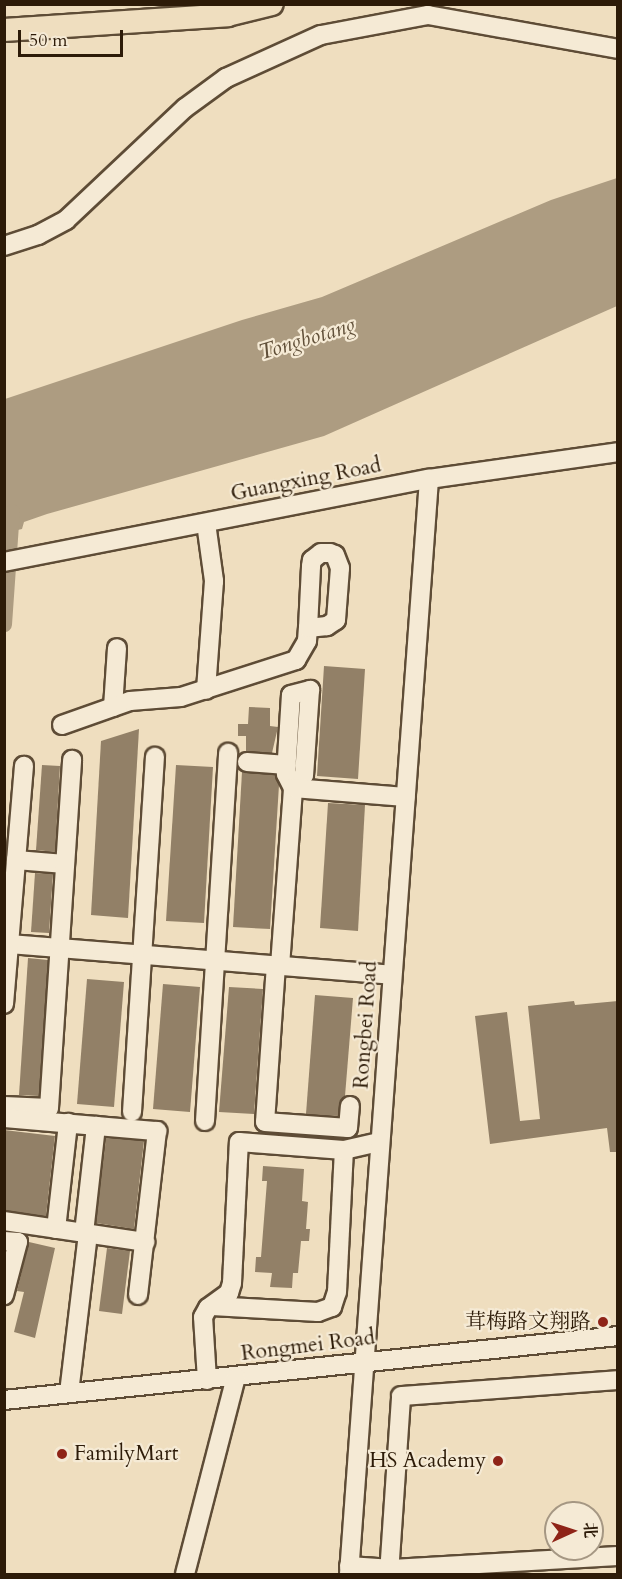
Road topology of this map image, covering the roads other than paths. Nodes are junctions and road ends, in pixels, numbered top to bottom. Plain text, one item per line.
1 (272, 4) edge
2 (147, 13) edge
3 (124, 14) edge
4 (4, 30) edge
5 (618, 49) edge
6 (4, 246) edge
7 (618, 452) edge
8 (429, 479) junction
9 (206, 523) junction
10 (4, 562) edge
11 (308, 628) dead end
12 (117, 648) dead end
13 (206, 690) junction
14 (113, 707) junction
15 (62, 725) dead end
16 (228, 753) dead end
17 (155, 756) dead end
18 (72, 760) dead end
19 (247, 762) dead end
20 (287, 765) junction
21 (24, 766) dead end
22 (293, 788) junction
23 (406, 797) junction
24 (16, 860) junction
25 (65, 864) junction
26 (9, 944) junction
27 (59, 948) junction
28 (142, 955) junction
29 (215, 961) junction
30 (278, 966) junction
31 (393, 975) junction
32 (4, 1004) edge
33 (4, 1106) edge
34 (350, 1106) dead end
35 (132, 1112) dead end
36 (4, 1118) edge
37 (205, 1121) dead end
38 (68, 1124) junction
39 (96, 1126) junction
40 (380, 1142) junction
41 (344, 1149) junction
42 (4, 1221) edge
43 (57, 1229) junction
44 (86, 1233) junction
45 (4, 1241) edge
46 (145, 1242) junction
47 (4, 1295) edge
48 (138, 1295) dead end
49 (212, 1306) junction
50 (618, 1336) edge
51 (364, 1361) junction
52 (236, 1377) junction
53 (207, 1380) junction
54 (618, 1380) edge
55 (69, 1393) junction
56 (4, 1400) edge
57 (611, 1562) edge
58 (349, 1570) edge
59 (391, 1572) edge
60 (185, 1575) edge

1 - 2 main road
2 - 3 main road
3 - 4 main road
5 - 6 street
7 - 8 street, Guangxing Road
8 - 9 street, Guangxing Road
8 - 23 street, Rongbei Road
9 - 10 street, Guangxing Road
9 - 13 street
11 - 13 street
12 - 14 street
13 - 14 street
14 - 15 street
16 - 29 street
17 - 28 street
18 - 25 street
19 - 20 street
20 - 22 street
20 - 22 street
21 - 24 street
22 - 23 street
22 - 30 street
23 - 31 street, Rongbei Road
24 - 25 street
24 - 26 street
25 - 27 street
26 - 27 street
26 - 32 street
27 - 28 street
27 - 33 street
28 - 29 street
28 - 35 street
29 - 30 street
29 - 37 street
30 - 31 street
30 - 34 street
31 - 40 street, Rongbei Road
36 - 38 street
38 - 39 street
38 - 43 street
39 - 44 street
39 - 46 street
40 - 41 street
40 - 51 street, Rongbei Road
41 - 49 street
41 - 49 street
42 - 43 street
43 - 44 street
44 - 46 street
44 - 55 street
45 - 47 street
46 - 48 street
49 - 53 street
50 - 51 street, Rongmei Road
51 - 52 street, Rongmei Road
51 - 58 street, Rongbei Road
52 - 53 street, Rongmei Road
52 - 60 street
53 - 55 street, Rongmei Road
54 - 59 street
55 - 56 street, Rongmei Road
57 - 59 street
58 - 59 street

